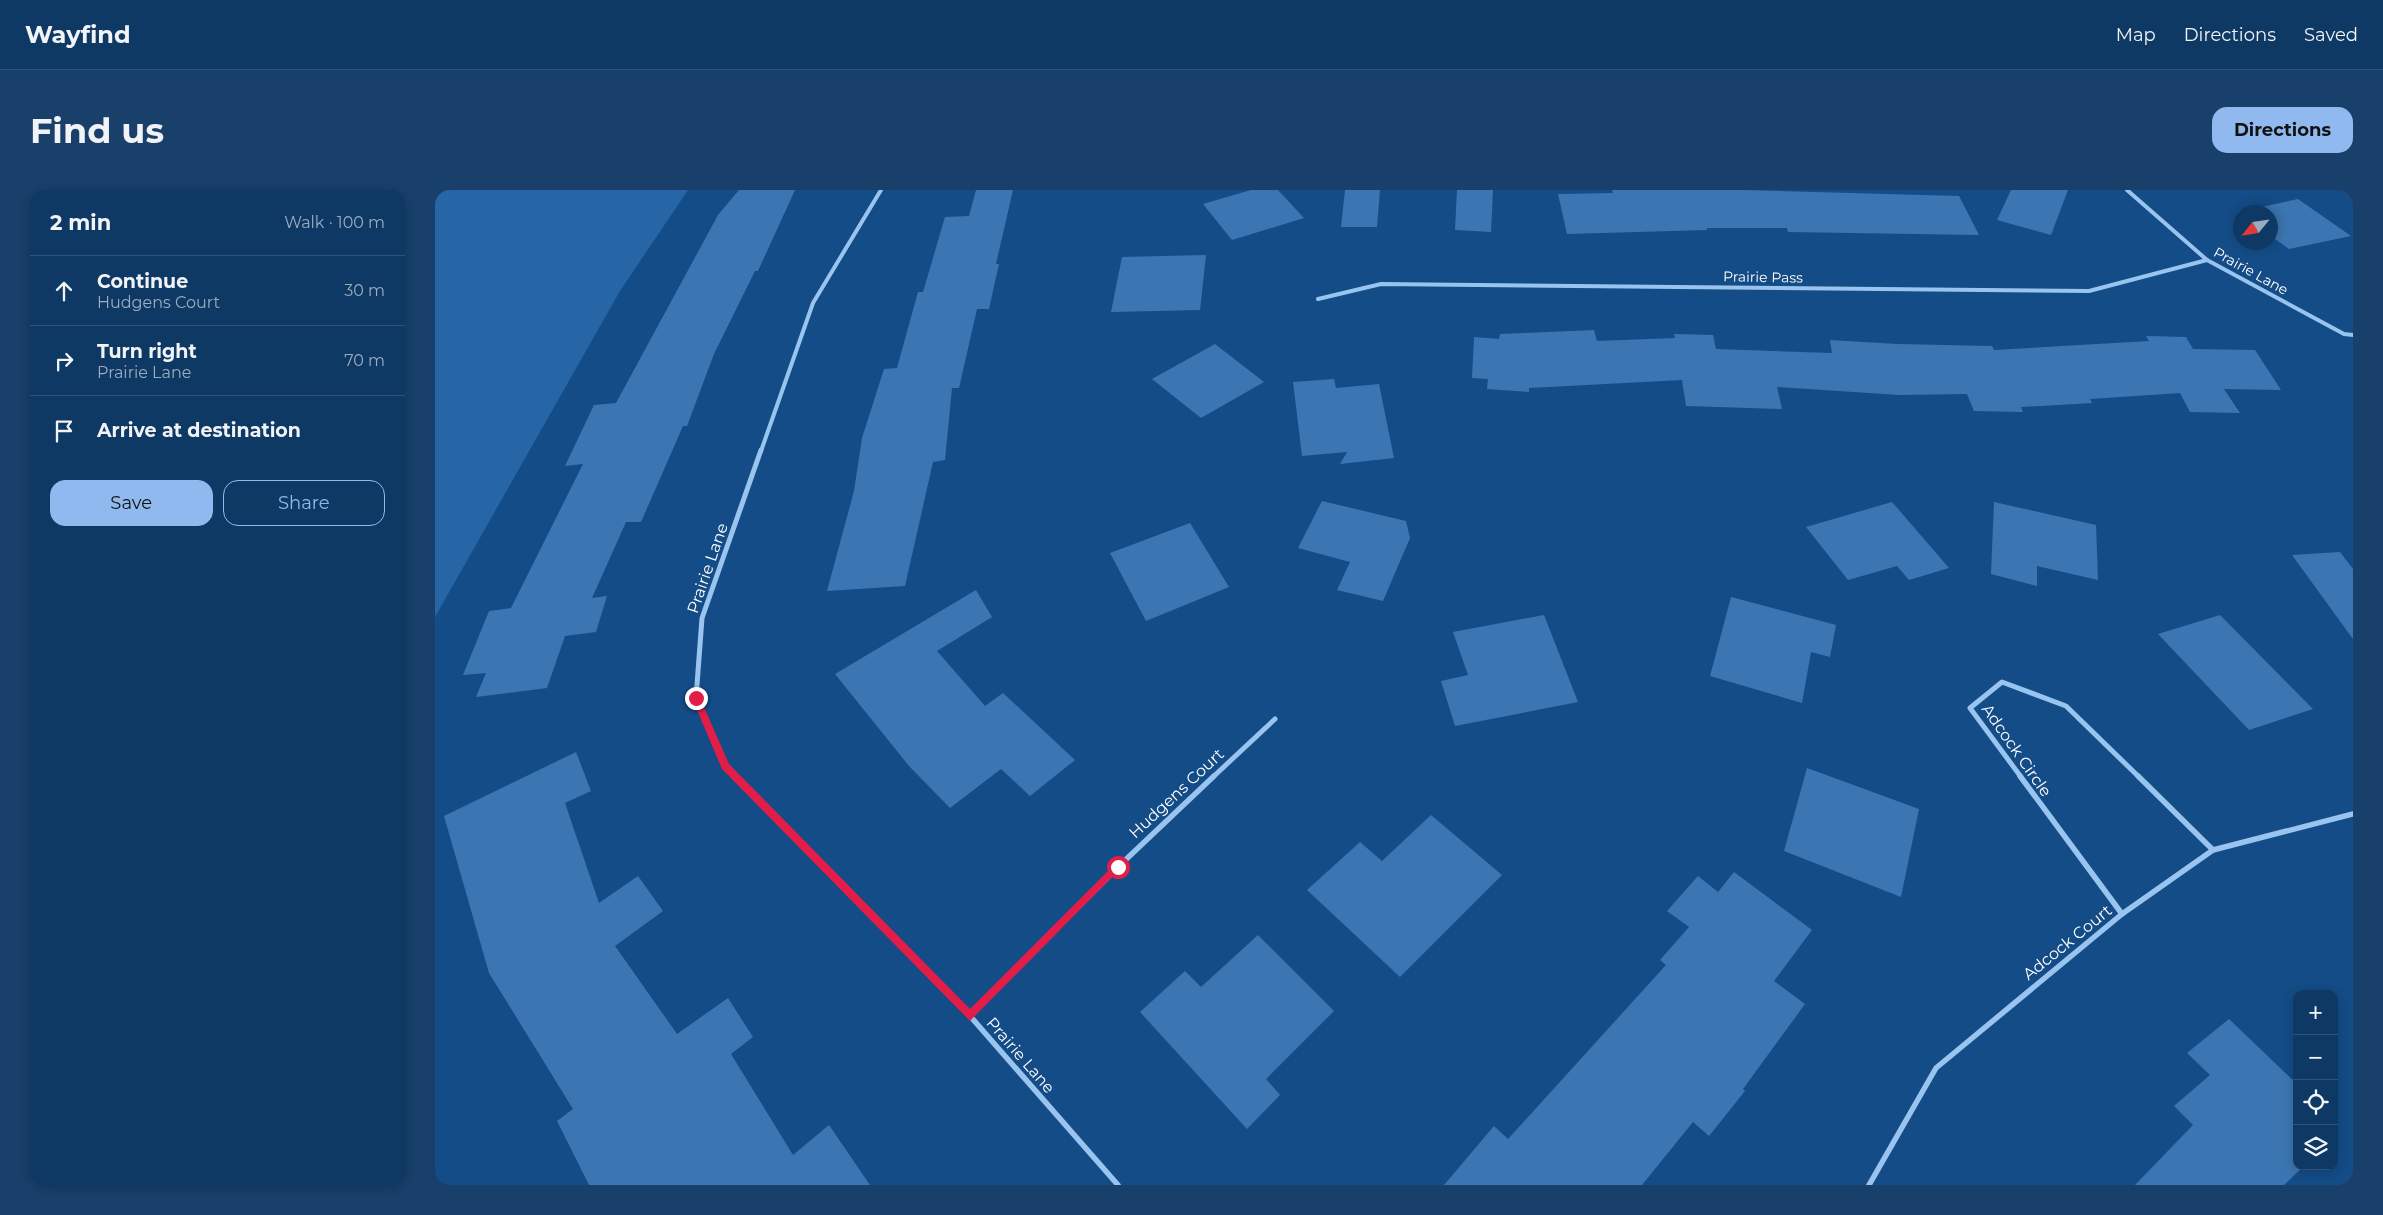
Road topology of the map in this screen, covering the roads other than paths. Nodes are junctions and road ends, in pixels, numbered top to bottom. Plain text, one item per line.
1 (881, 190) edge
2 (2127, 190) edge
3 (2207, 260) junction
4 (1318, 299) dead end
5 (2353, 335) edge
6 (1275, 719) dead end
7 (2353, 814) edge
8 (2213, 850) junction
9 (2122, 914) junction
10 (970, 1016) junction
11 (1118, 1185) edge
12 (1869, 1185) edge

1 - 10 street, Prairie Lane
2 - 3 street, Prairie Lane
3 - 4 street, Prairie Pass
3 - 5 street, Prairie Lane
6 - 10 street, Hudgens Court
7 - 8 street, Adcock Court
8 - 9 street, Adcock Court
8 - 9 street, Adcock Circle
9 - 12 street, Adcock Court
10 - 11 street, Prairie Lane

